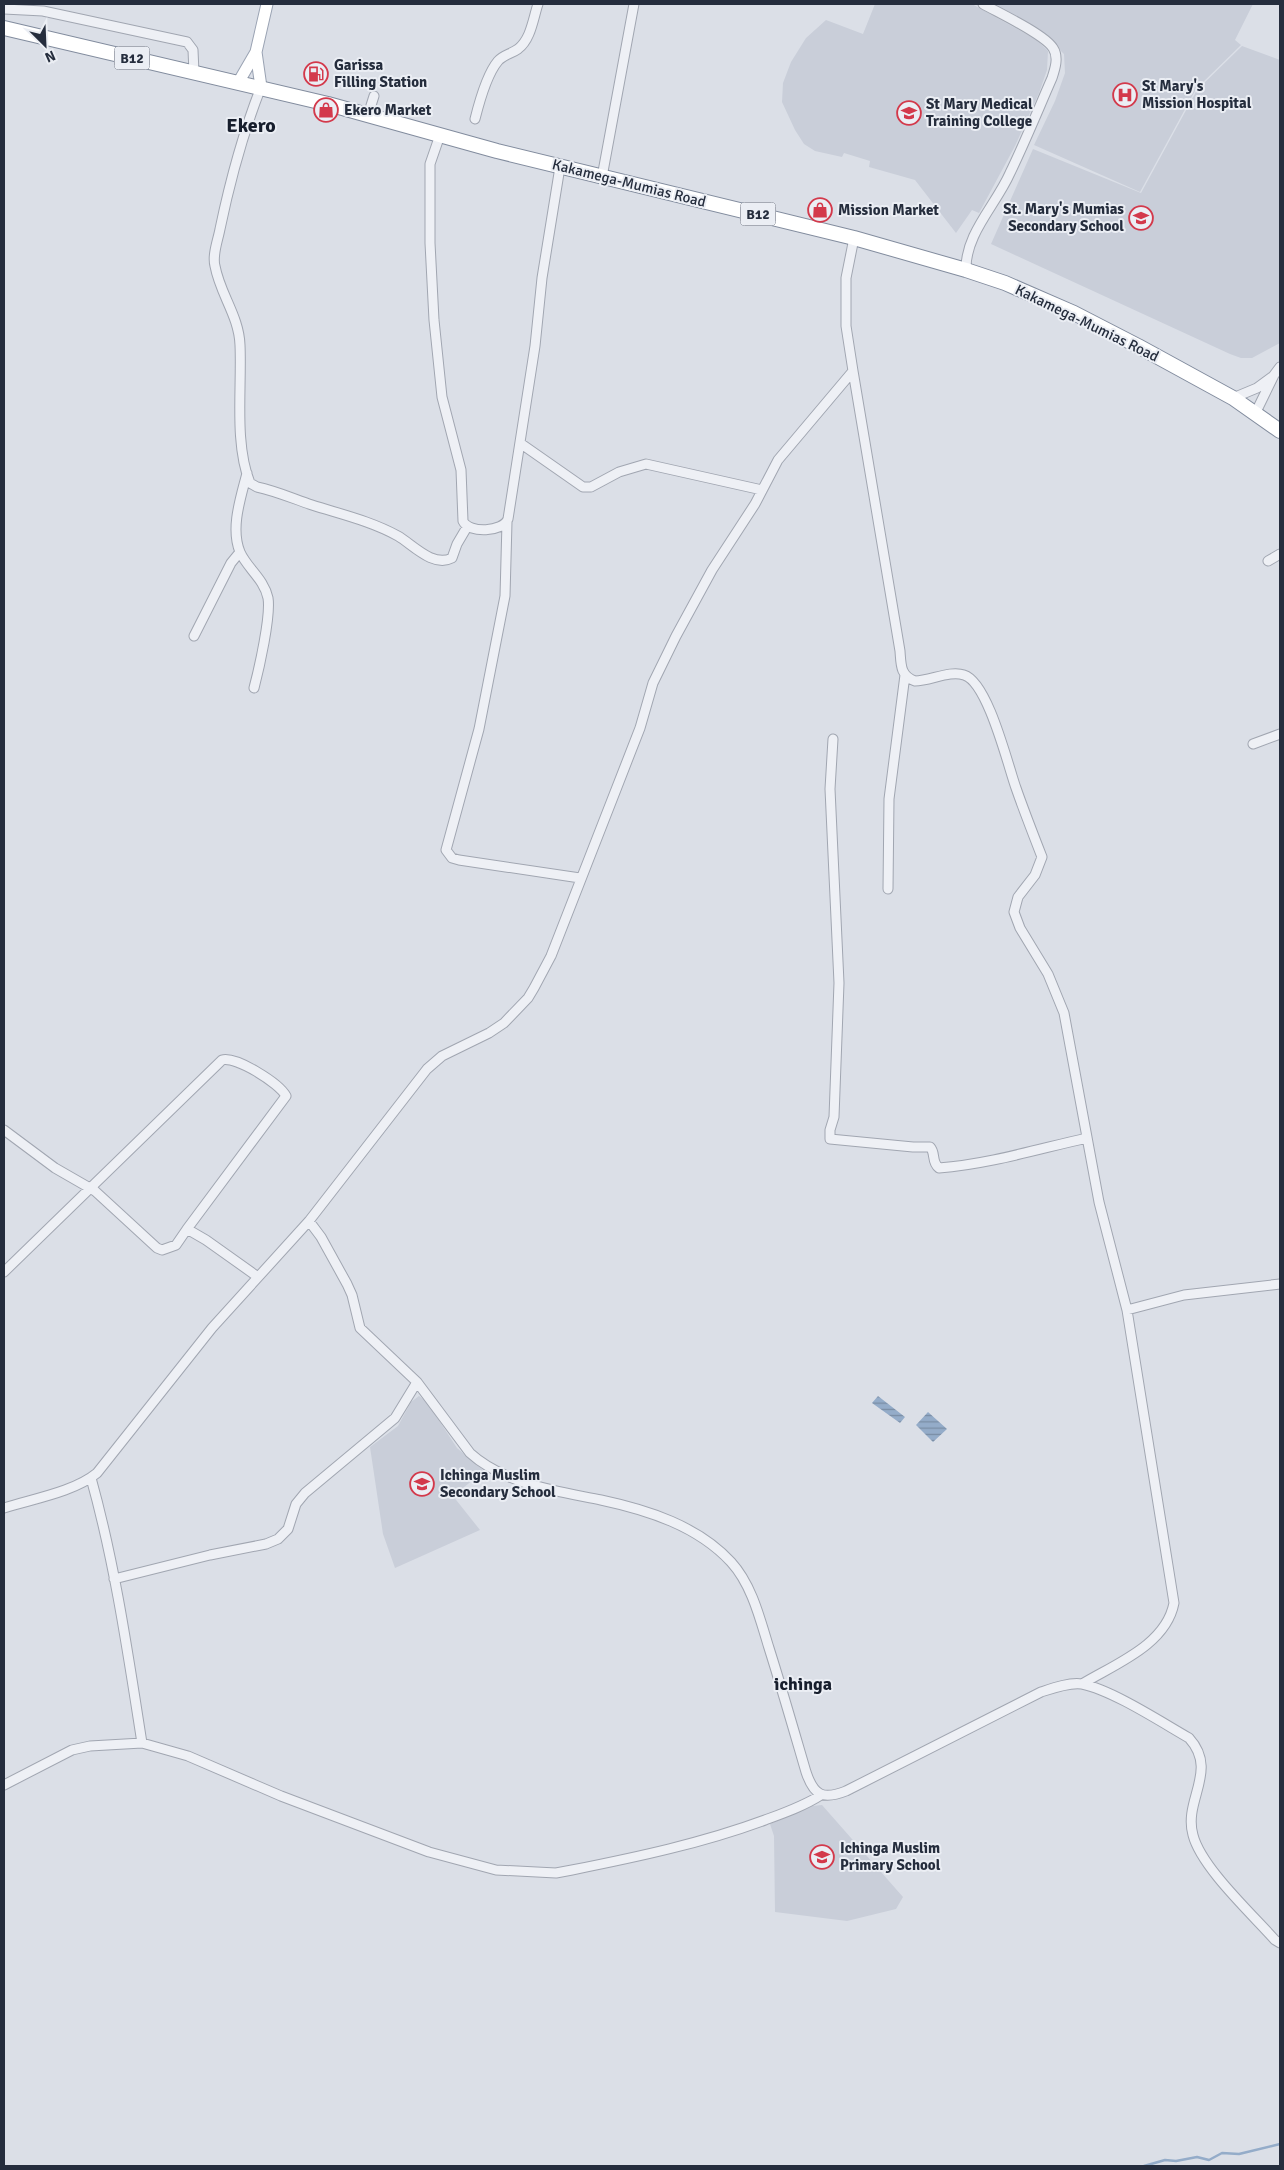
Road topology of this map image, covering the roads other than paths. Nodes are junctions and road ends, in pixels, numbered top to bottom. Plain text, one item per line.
1 (267, 4) edge
2 (538, 4) edge
3 (634, 4) edge
4 (983, 4) edge
5 (4, 11) edge
6 (4, 28) edge
7 (256, 52) junction
8 (194, 72) junction
9 (238, 83) junction
10 (262, 87) junction
11 (374, 96) dead end
12 (368, 115) junction
13 (475, 119) dead end
14 (440, 135) junction
15 (560, 166) junction
16 (602, 177) junction
17 (854, 238) junction
18 (966, 270) junction
19 (1280, 367) edge
20 (853, 371) junction
21 (1274, 375) junction
22 (1233, 398) junction
23 (1256, 412) junction
24 (1280, 431) edge
25 (520, 443) junction
26 (248, 470) junction
27 (762, 490) junction
28 (507, 522) junction
29 (466, 527) junction
30 (240, 552) junction
31 (1280, 554) edge
32 (1268, 561) dead end
33 (194, 636) dead end
34 (905, 675) junction
35 (254, 688) dead end
36 (1280, 734) edge
37 (833, 739) dead end
38 (1253, 744) dead end
39 (580, 878) junction
40 (888, 888) dead end
41 (4, 1130) edge
42 (1087, 1138) junction
43 (90, 1188) junction
44 (310, 1220) junction
45 (187, 1229) junction
46 (4, 1272) edge
47 (258, 1277) junction
48 (1280, 1284) edge
49 (1127, 1310) junction
50 (417, 1382) junction
51 (91, 1478) junction
52 (4, 1508) edge
53 (114, 1579) junction
54 (1082, 1684) junction
55 (142, 1743) junction
56 (4, 1785) edge
57 (821, 1795) junction
58 (1280, 1943) edge

1 - 7 main road
2 - 13 street
3 - 16 street
4 - 18 street
5 - 8 street
6 - 8 highway, Kakamega-Mumias Road / B12
7 - 9 main road
7 - 10 main road
8 - 9 highway, Kakamega-Mumias Road / B12
9 - 10 highway, Kakamega-Mumias Road / B12
10 - 12 highway, Kakamega-Mumias Road / B12
10 - 26 street
11 - 12 street
12 - 14 highway, Kakamega-Mumias Road / B12
14 - 15 highway, Kakamega-Mumias Road / B12
14 - 29 street
15 - 16 highway, Kakamega-Mumias Road / B12
15 - 25 street
16 - 17 highway, Kakamega-Mumias Road / B12
17 - 18 highway, Kakamega-Mumias Road / B12
17 - 20 street
18 - 22 highway, Kakamega-Mumias Road / B12
19 - 21 street
20 - 27 street
20 - 34 street
21 - 22 street
21 - 23 street
22 - 23 highway, B12
23 - 24 highway, B12
25 - 27 street
25 - 28 street
26 - 29 street
26 - 30 street
27 - 39 street
28 - 29 street
28 - 39 street
30 - 33 street
30 - 35 street
31 - 32 street
34 - 40 street
34 - 42 street
36 - 38 street
37 - 42 street
39 - 44 street
41 - 43 street
42 - 49 street
43 - 45 street
43 - 45 street
43 - 46 street
44 - 47 street
44 - 50 street
45 - 47 street
47 - 51 street
48 - 49 street
49 - 54 street
50 - 53 street
50 - 57 street
51 - 52 street
51 - 53 street
53 - 55 street
54 - 57 street
54 - 58 street
55 - 56 street
55 - 57 street

